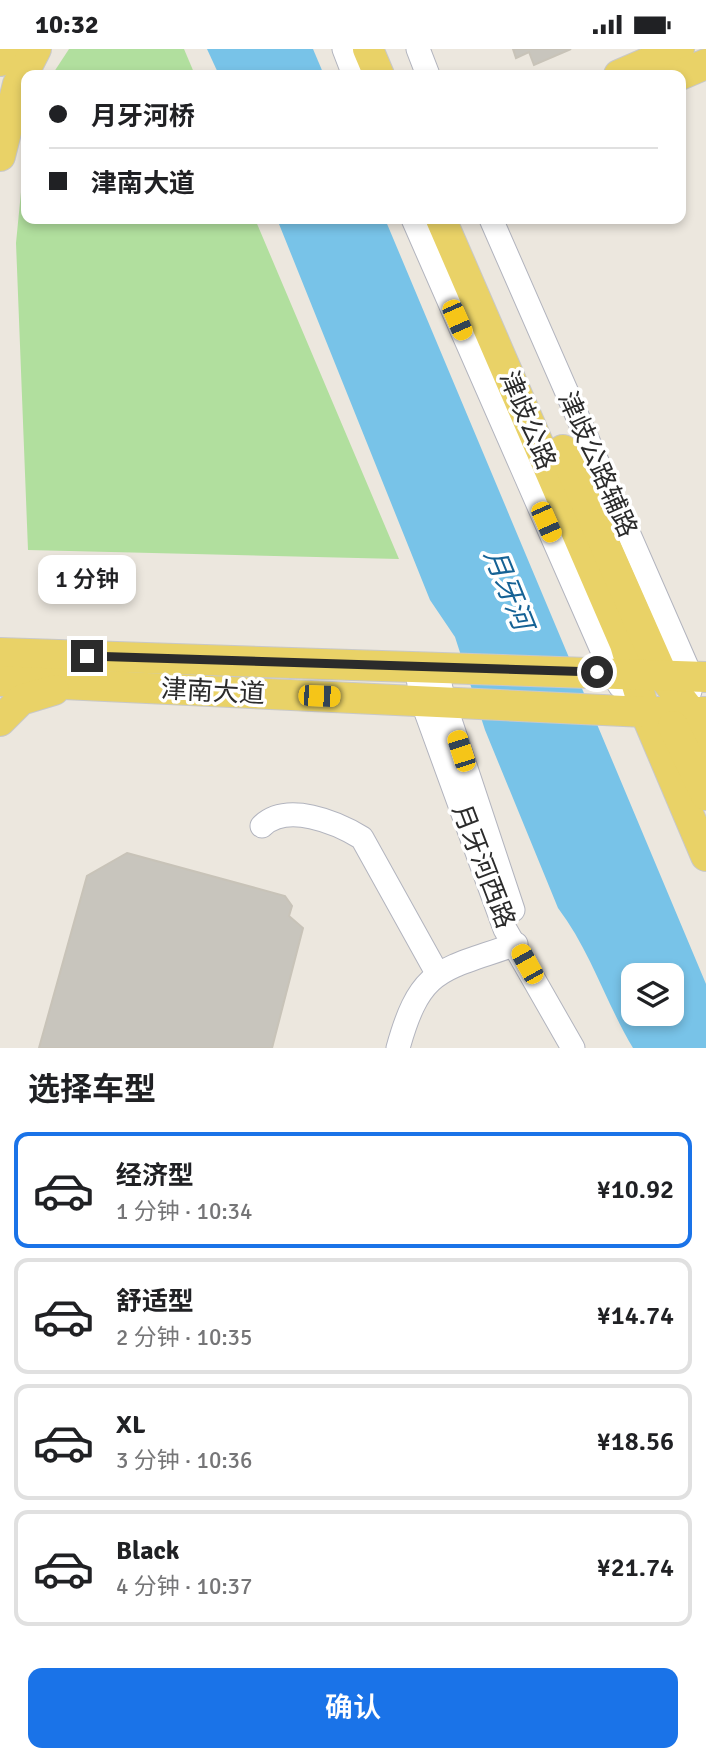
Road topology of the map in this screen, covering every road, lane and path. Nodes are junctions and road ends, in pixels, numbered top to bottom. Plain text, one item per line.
1 (6, 49) edge
2 (36, 49) edge
3 (344, 49) edge
4 (368, 49) edge
5 (388, 49) edge
6 (418, 49) edge
7 (680, 49) edge
8 (0, 61) edge
9 (706, 64) edge
10 (26, 70) edge
11 (352, 70) edge
12 (377, 70) edge
13 (397, 70) edge
14 (426, 70) edge
15 (631, 70) edge
16 (686, 72) edge
17 (21, 79) edge
18 (0, 156) edge
19 (416, 224) edge
20 (443, 224) edge
21 (464, 224) edge
22 (493, 224) edge
23 (436, 667) junction
24 (86, 671) junction
25 (1, 675) edge
26 (660, 690) edge
27 (445, 702) junction
28 (0, 721) edge
29 (706, 747) edge
30 (706, 796) edge
31 (262, 825) dead end
32 (706, 856) edge
33 (516, 944) junction
34 (437, 973) junction
35 (398, 1048) edge
36 (573, 1048) edge

1 - 8 main road
2 - 10 main road
3 - 11 street
4 - 12 main road
5 - 13 main road
6 - 14 street
7 - 15 main road
9 - 16 main road
17 - 18 main road
19 - 26 street
20 - 26 main road, 津歧公路
21 - 26 main road, 津歧公路
22 - 26 street, 津歧公路辅路
23 - 24 main road, 津南大道
23 - 26 main road, 津南大道
23 - 27 street, 月牙河西路
24 - 25 main road, 津南大道
24 - 27 main road, 津南大道
24 - 28 main road
26 - 27 main road, 津南大道
26 - 29 main road, 津歧公路
26 - 30 main road
26 - 32 main road, 津歧公路
27 - 33 street, 月牙河西路
31 - 34 street
33 - 34 street
33 - 36 street, 月牙河西路
34 - 35 street

